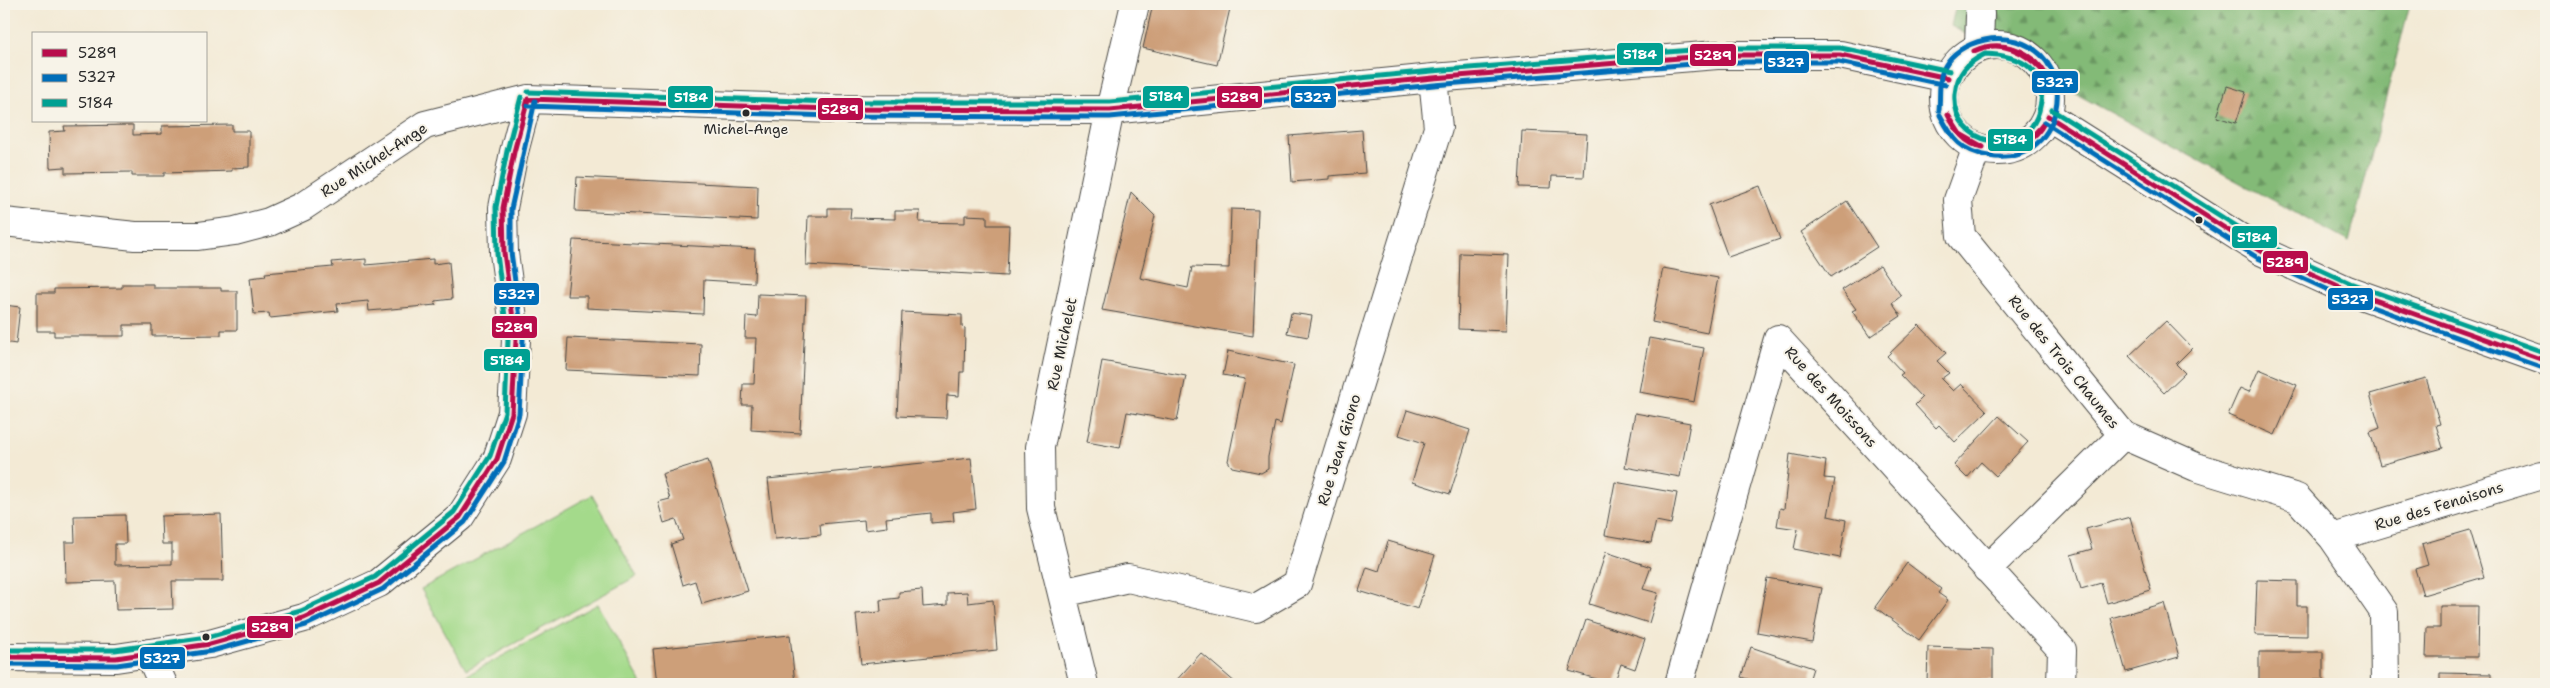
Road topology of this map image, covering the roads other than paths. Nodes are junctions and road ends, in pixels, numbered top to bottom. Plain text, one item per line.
1 (1135, 4) edge
2 (1978, 4) edge
3 (1979, 48) junction
4 (1433, 78) junction
5 (1948, 78) junction
6 (528, 98) junction
7 (1110, 110) junction
8 (2048, 116) junction
9 (1977, 147) junction
10 (4, 222) edge
11 (2546, 361) edge
12 (2123, 434) junction
13 (2546, 476) edge
14 (2333, 538) junction
15 (1988, 569) junction
16 (1062, 594) junction
17 (149, 654) junction
18 (4, 657) edge
19 (163, 684) edge
20 (1084, 684) edge
21 (1679, 684) edge
22 (2061, 684) edge
23 (2385, 684) edge

1 - 7 street, Rue Michelet
2 - 3 street
3 - 5 street
3 - 8 street
4 - 5 street, Rue Michel-Ange
4 - 7 street, Rue Michel-Ange
4 - 16 street, Rue Jean Giono
5 - 9 street
6 - 7 street, Rue Michel-Ange
6 - 10 street, Rue Michel-Ange
6 - 17 street
7 - 16 street, Rue Michelet
8 - 9 street
8 - 11 street
9 - 12 street, Rue des Trois Chaumes
12 - 14 street, Rue des Trois Chaumes
12 - 15 street
13 - 14 street, Rue des Fenaisons
14 - 23 street, Rue des Trois Chaumes
15 - 21 street, Rue des Moissons
15 - 22 street, Rue des Moissons
16 - 20 street, Rue Michelet
17 - 18 street
17 - 19 street

